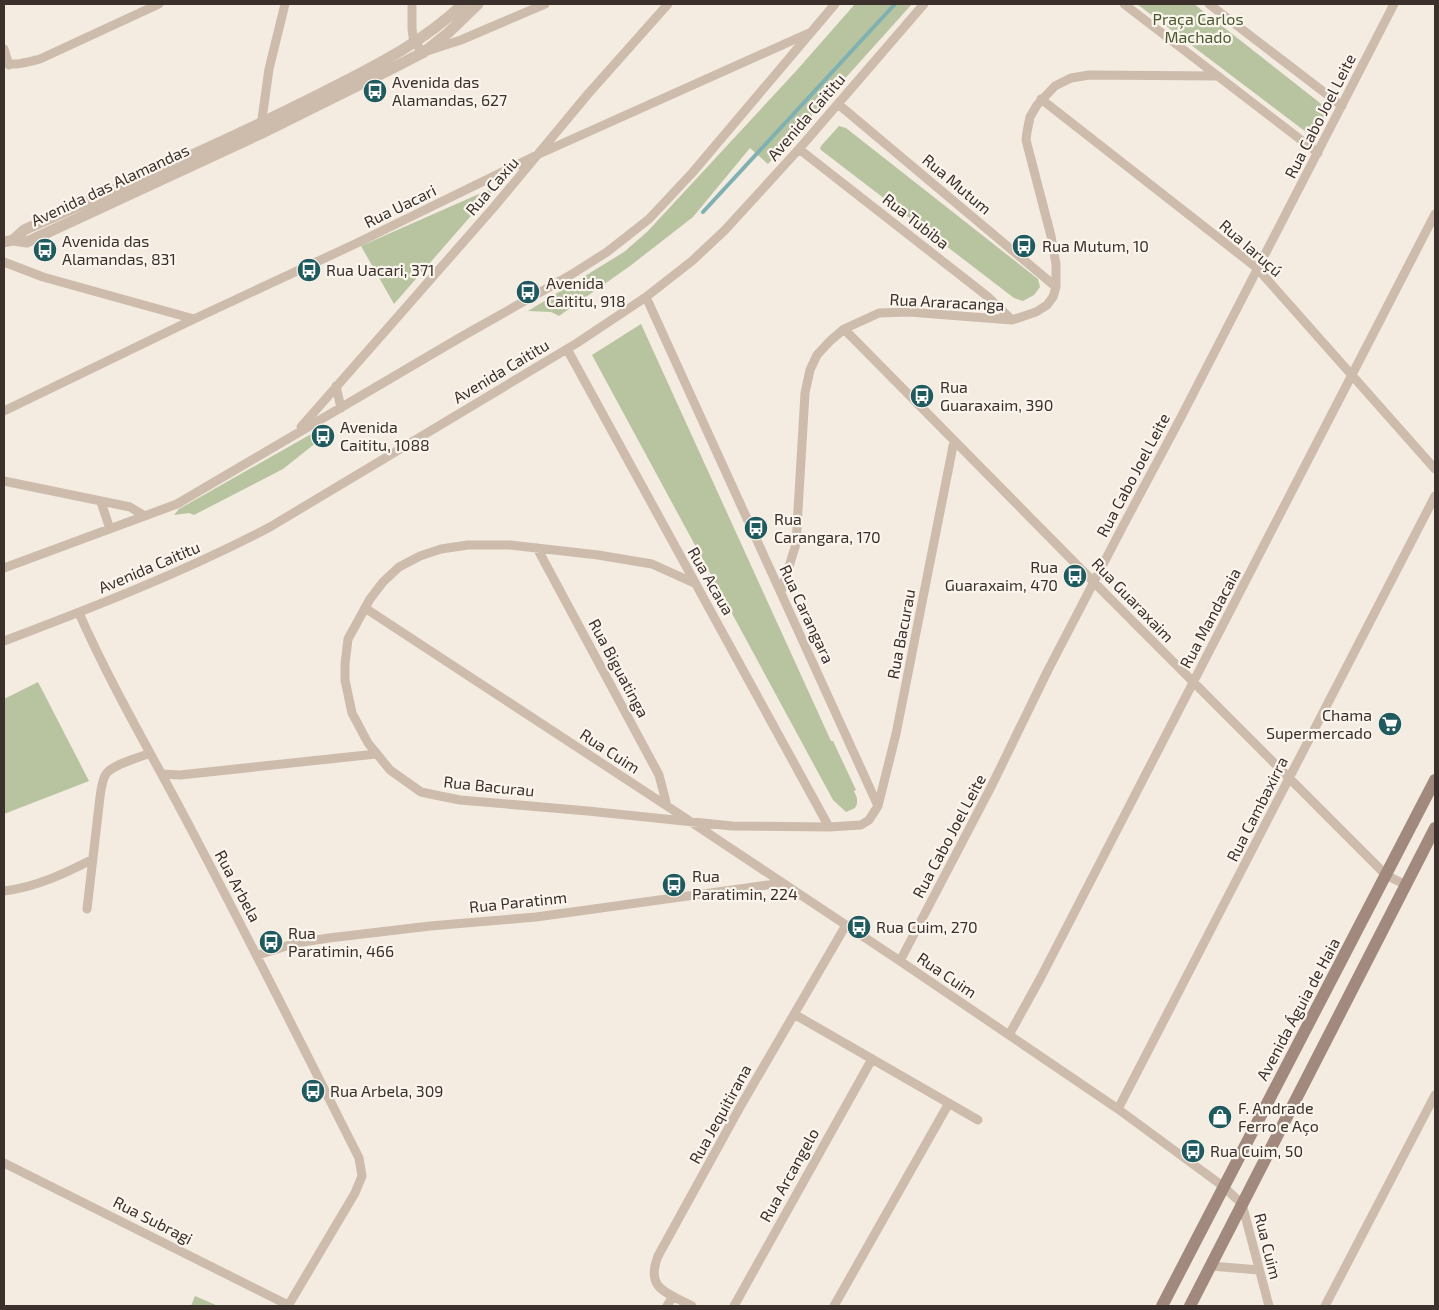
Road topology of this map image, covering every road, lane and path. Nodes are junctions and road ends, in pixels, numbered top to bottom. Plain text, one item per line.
1 (159, 4) edge
2 (285, 4) edge
3 (412, 4) edge
4 (463, 4) edge
5 (478, 4) edge
6 (545, 4) edge
7 (668, 4) edge
8 (835, 4) edge
9 (924, 4) edge
10 (1124, 4) edge
11 (1210, 4) edge
12 (1394, 4) edge
13 (811, 32) junction
14 (414, 43) junction
15 (4, 49) edge
16 (424, 52) junction
17 (6, 64) edge
18 (1218, 76) junction
19 (1041, 99) junction
20 (838, 104) junction
21 (1342, 106) junction
22 (260, 128) junction
23 (800, 149) junction
24 (1318, 153) junction
25 (539, 154) junction
26 (1435, 214) edge
27 (8, 241) edge
28 (4, 262) edge
29 (1257, 268) junction
30 (1056, 287) junction
31 (646, 297) junction
32 (194, 319) junction
33 (1012, 320) junction
34 (844, 330) junction
35 (567, 349) junction
36 (1352, 375) junction
37 (336, 386) junction
38 (342, 408) junction
39 (4, 411) edge
40 (295, 433) junction
41 (954, 441) junction
42 (1435, 469) edge
43 (4, 481) edge
44 (1435, 496) edge
45 (101, 502) junction
46 (145, 516) junction
47 (110, 529) junction
48 (537, 548) junction
49 (4, 568) edge
50 (694, 582) junction
51 (1094, 582) junction
52 (781, 592) junction
53 (365, 608) junction
54 (78, 613) junction
55 (4, 640) edge
56 (1193, 683) junction
57 (150, 754) junction
58 (376, 754) junction
59 (162, 774) junction
60 (1289, 779) junction
61 (1435, 780) edge
62 (667, 806) junction
63 (878, 806) junction
64 (688, 821) junction
65 (829, 828) junction
66 (1435, 828) edge
67 (93, 859) junction
68 (1386, 875) junction
69 (782, 883) junction
70 (1406, 886) junction
71 (4, 891) edge
72 (86, 909) dead end
73 (846, 925) junction
74 (258, 955) junction
75 (900, 961) junction
76 (794, 1014) junction
77 (1009, 1035) junction
78 (872, 1059) junction
79 (1435, 1095) edge
80 (949, 1103) junction
81 (1118, 1109) junction
82 (978, 1120) dead end
83 (4, 1163) edge
84 (1224, 1187) junction
85 (1242, 1204) junction
86 (1211, 1266) junction
87 (1259, 1270) junction
88 (673, 1296) junction
89 (288, 1305) edge
90 (667, 1306) edge
91 (692, 1306) edge
92 (734, 1306) edge
93 (834, 1306) edge
94 (1162, 1306) edge
95 (1190, 1306) edge
96 (1269, 1306) edge
97 (1325, 1306) edge

1 - 17 street
2 - 22 street
3 - 14 street
4 - 14 street, Avenida das Alamandas
5 - 16 street, Avenida das Alamandas
6 - 16 street
7 - 25 street, Rua Caxiu
8 - 13 street
9 - 20 street, Avenida Caititu
10 - 18 street
11 - 21 street
12 - 21 street, Rua Cabo Joel Leite
13 - 25 street, Rua Uacari
13 - 38 street
14 - 16 street
14 - 22 street, Avenida das Alamandas
15 - 17 street
16 - 22 street, Avenida das Alamandas
18 - 19 street
18 - 24 street
19 - 29 street, Rua Iaruçú
19 - 30 street
20 - 23 street, Avenida Caititu
20 - 30 street, Rua Mutum
21 - 24 street, Rua Cabo Joel Leite
22 - 27 street, Avenida das Alamandas
23 - 31 street, Avenida Caititu
23 - 33 street, Rua Tubiba
24 - 29 street, Rua Cabo Joel Leite
25 - 32 street, Rua Uacari
25 - 37 street, Rua Caxiu
26 - 36 street, Rua Mandacaia
28 - 32 street
29 - 36 street, Rua Iaruçú
29 - 51 street, Rua Cabo Joel Leite
30 - 33 street, Rua Araracanga
31 - 35 street, Avenida Caititu
31 - 52 street, Rua Carangara
32 - 39 street, Rua Uacari
33 - 34 street, Rua Araracanga
34 - 41 street, Rua Guaraxaim
34 - 52 street, Rua Araracanga
35 - 50 street, Rua Acaua
35 - 54 street, Avenida Caititu
36 - 42 street, Rua Iaruçú
36 - 56 street, Rua Mandacaia
37 - 38 street
37 - 40 street, Rua Caxiu
38 - 40 street
40 - 46 street
41 - 51 street, Rua Guaraxaim
41 - 63 street, Rua Bacurau
43 - 45 street
44 - 60 street, Rua Cambaxirra
45 - 46 street
45 - 47 street
46 - 47 street
47 - 49 street
48 - 50 street, Rua Bacurau
48 - 53 street, Rua Bacurau
48 - 62 street, Rua Biguatinga
50 - 65 street, Rua Acaua
51 - 56 street, Rua Guaraxaim
51 - 75 street, Rua Cabo Joel Leite
52 - 63 street, Rua Carangara
53 - 58 street, Rua Bacurau
53 - 62 street, Rua Cuim
54 - 55 street, Avenida Caititu
54 - 57 street, Rua Arbela
56 - 60 street, Rua Guaraxaim
56 - 77 street, Rua Mandacaia
57 - 59 street, Rua Arbela
57 - 67 street
58 - 59 street
58 - 64 street, Rua Bacurau
59 - 74 street, Rua Arbela
60 - 68 street, Rua Guaraxaim
60 - 81 street, Rua Cambaxirra
61 - 68 main road, Avenida Águia de Haia
62 - 64 street, Rua Cuim
63 - 65 street, Rua Bacurau
64 - 65 street, Rua Bacurau
64 - 69 street, Rua Cuim
66 - 70 main road
67 - 71 street
67 - 72 street
68 - 70 street, Rua Guaraxaim
68 - 84 main road, Avenida Águia de Haia
69 - 73 street, Rua Cuim
69 - 74 street, Rua Paratinm
70 - 85 main road
73 - 75 street, Rua Cuim
73 - 76 street, Rua Jequitirana
74 - 89 street, Rua Arbela
75 - 77 street, Rua Cuim
76 - 78 street
76 - 88 street, Rua Jequitirana
77 - 81 street, Rua Cuim
78 - 80 street
78 - 92 street, Rua Arcangelo
79 - 97 street
80 - 82 street
80 - 93 street
81 - 84 street, Rua Cuim
83 - 89 street, Rua Subragi
84 - 85 street, Rua Cuim
84 - 94 main road, Avenida Águia de Haia
85 - 86 main road
85 - 87 street, Rua Cuim
86 - 87 street
86 - 95 main road
87 - 96 street, Rua Cuim
88 - 90 street
88 - 91 street, Rua Jequitirana

